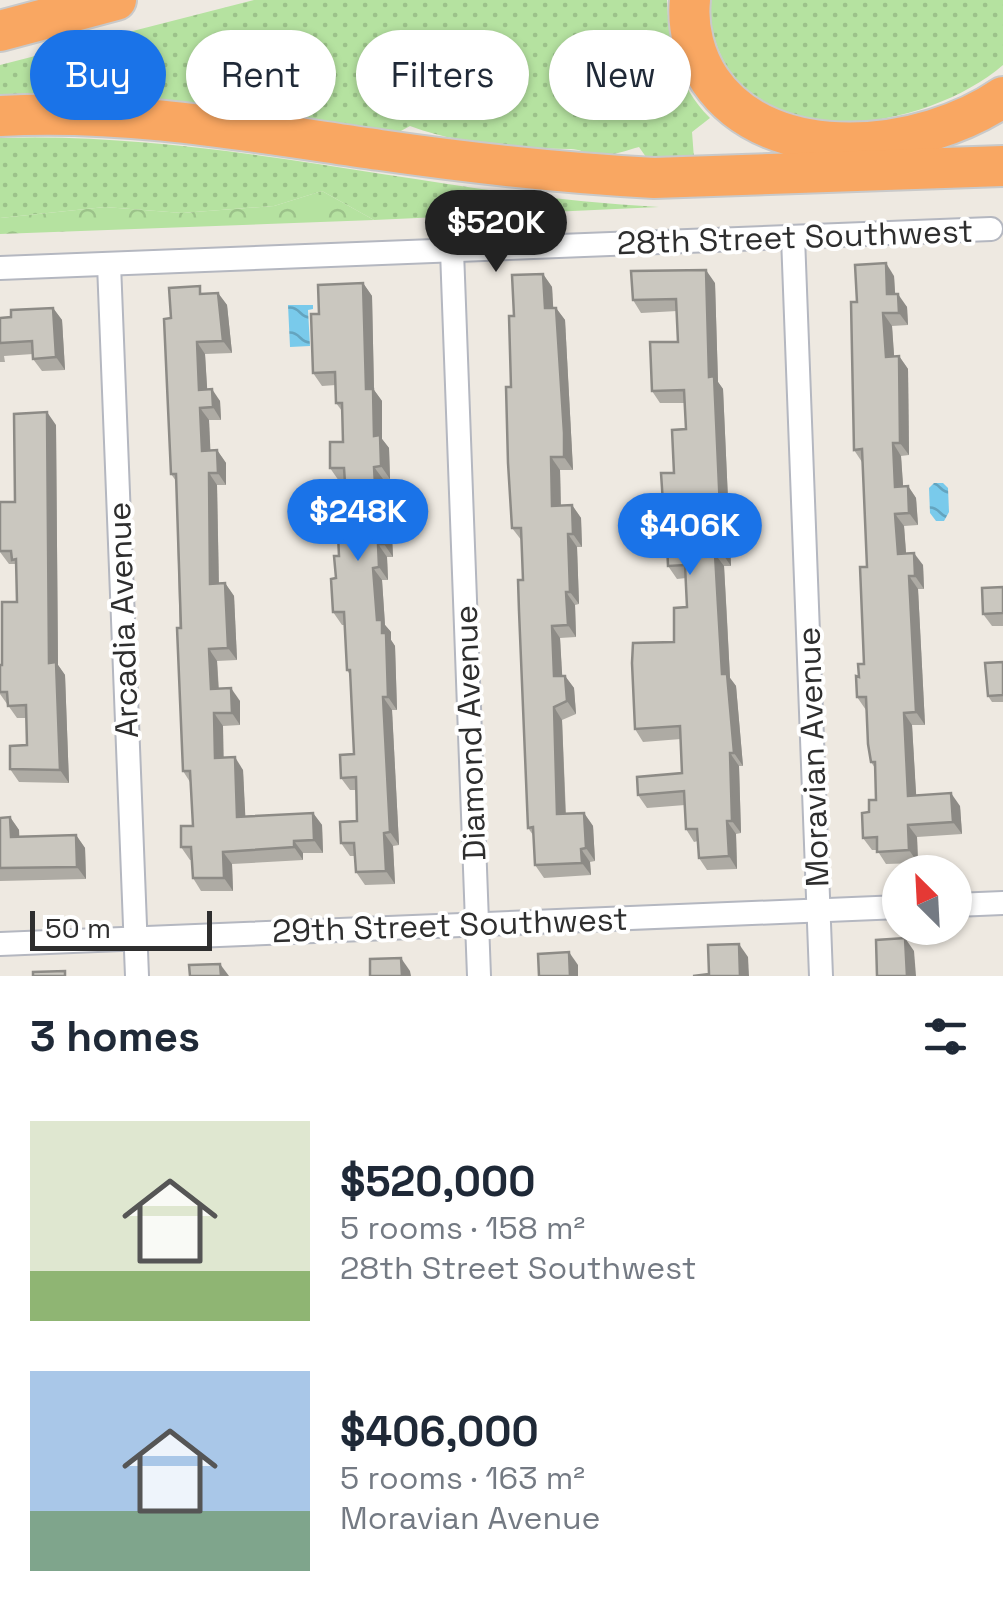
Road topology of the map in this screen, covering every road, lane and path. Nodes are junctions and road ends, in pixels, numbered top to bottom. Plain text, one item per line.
1 (116, 0) edge
2 (690, 0) edge
3 (0, 31) edge
4 (1003, 97) edge
5 (0, 116) edge
6 (1003, 166) edge
7 (990, 230) dead end
8 (793, 237) junction
9 (452, 250) junction
10 (109, 264) junction
11 (0, 268) edge
12 (1003, 903) edge
13 (972, 904) edge
14 (882, 908) edge
15 (819, 910) junction
16 (477, 924) junction
17 (135, 938) junction
18 (0, 944) edge
19 (137, 976) edge
20 (479, 976) edge
21 (822, 976) edge

1 - 3 highway
2 - 4 highway
5 - 6 highway
7 - 8 street, 28th Street Southwest
8 - 9 street, 28th Street Southwest
8 - 15 street, Moravian Avenue
9 - 10 street, 28th Street Southwest
9 - 16 street, Diamond Avenue
10 - 11 street, 28th Street Southwest
10 - 17 street, Arcadia Avenue
12 - 13 street
14 - 15 street, 29th Street Southwest
15 - 16 street, 29th Street Southwest
15 - 21 street, Moravian Avenue
16 - 17 street, 29th Street Southwest
16 - 20 street, Diamond Avenue
17 - 18 street, 29th Street Southwest
17 - 19 street, Arcadia Avenue

